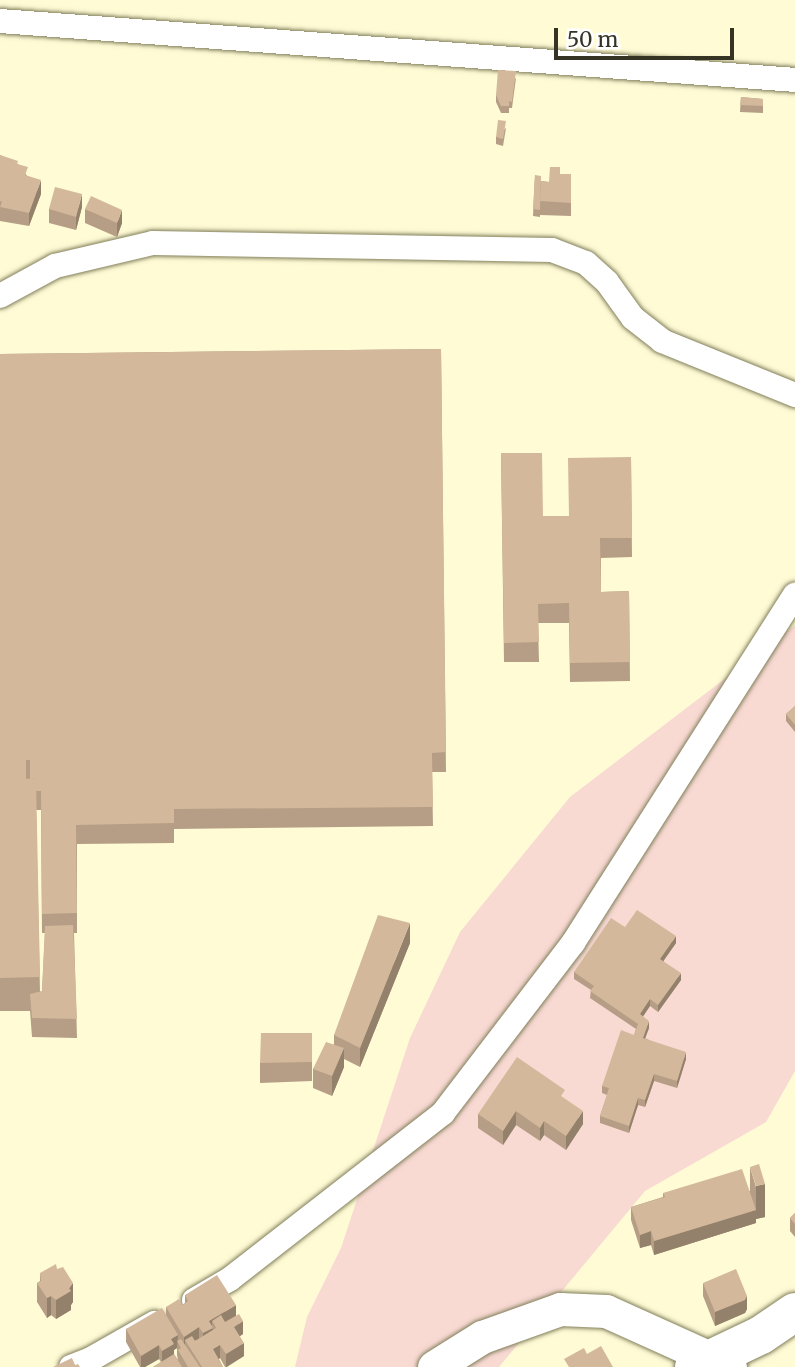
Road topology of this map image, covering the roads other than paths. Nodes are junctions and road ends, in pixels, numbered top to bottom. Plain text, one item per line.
1 (0, 21) edge
2 (795, 80) edge
3 (0, 296) edge
4 (795, 395) edge
5 (795, 594) edge
6 (795, 1312) edge
7 (712, 1364) edge
8 (71, 1367) edge
9 (434, 1367) edge

1 - 2 street
3 - 4 street
5 - 8 street
6 - 7 highway
7 - 9 street

